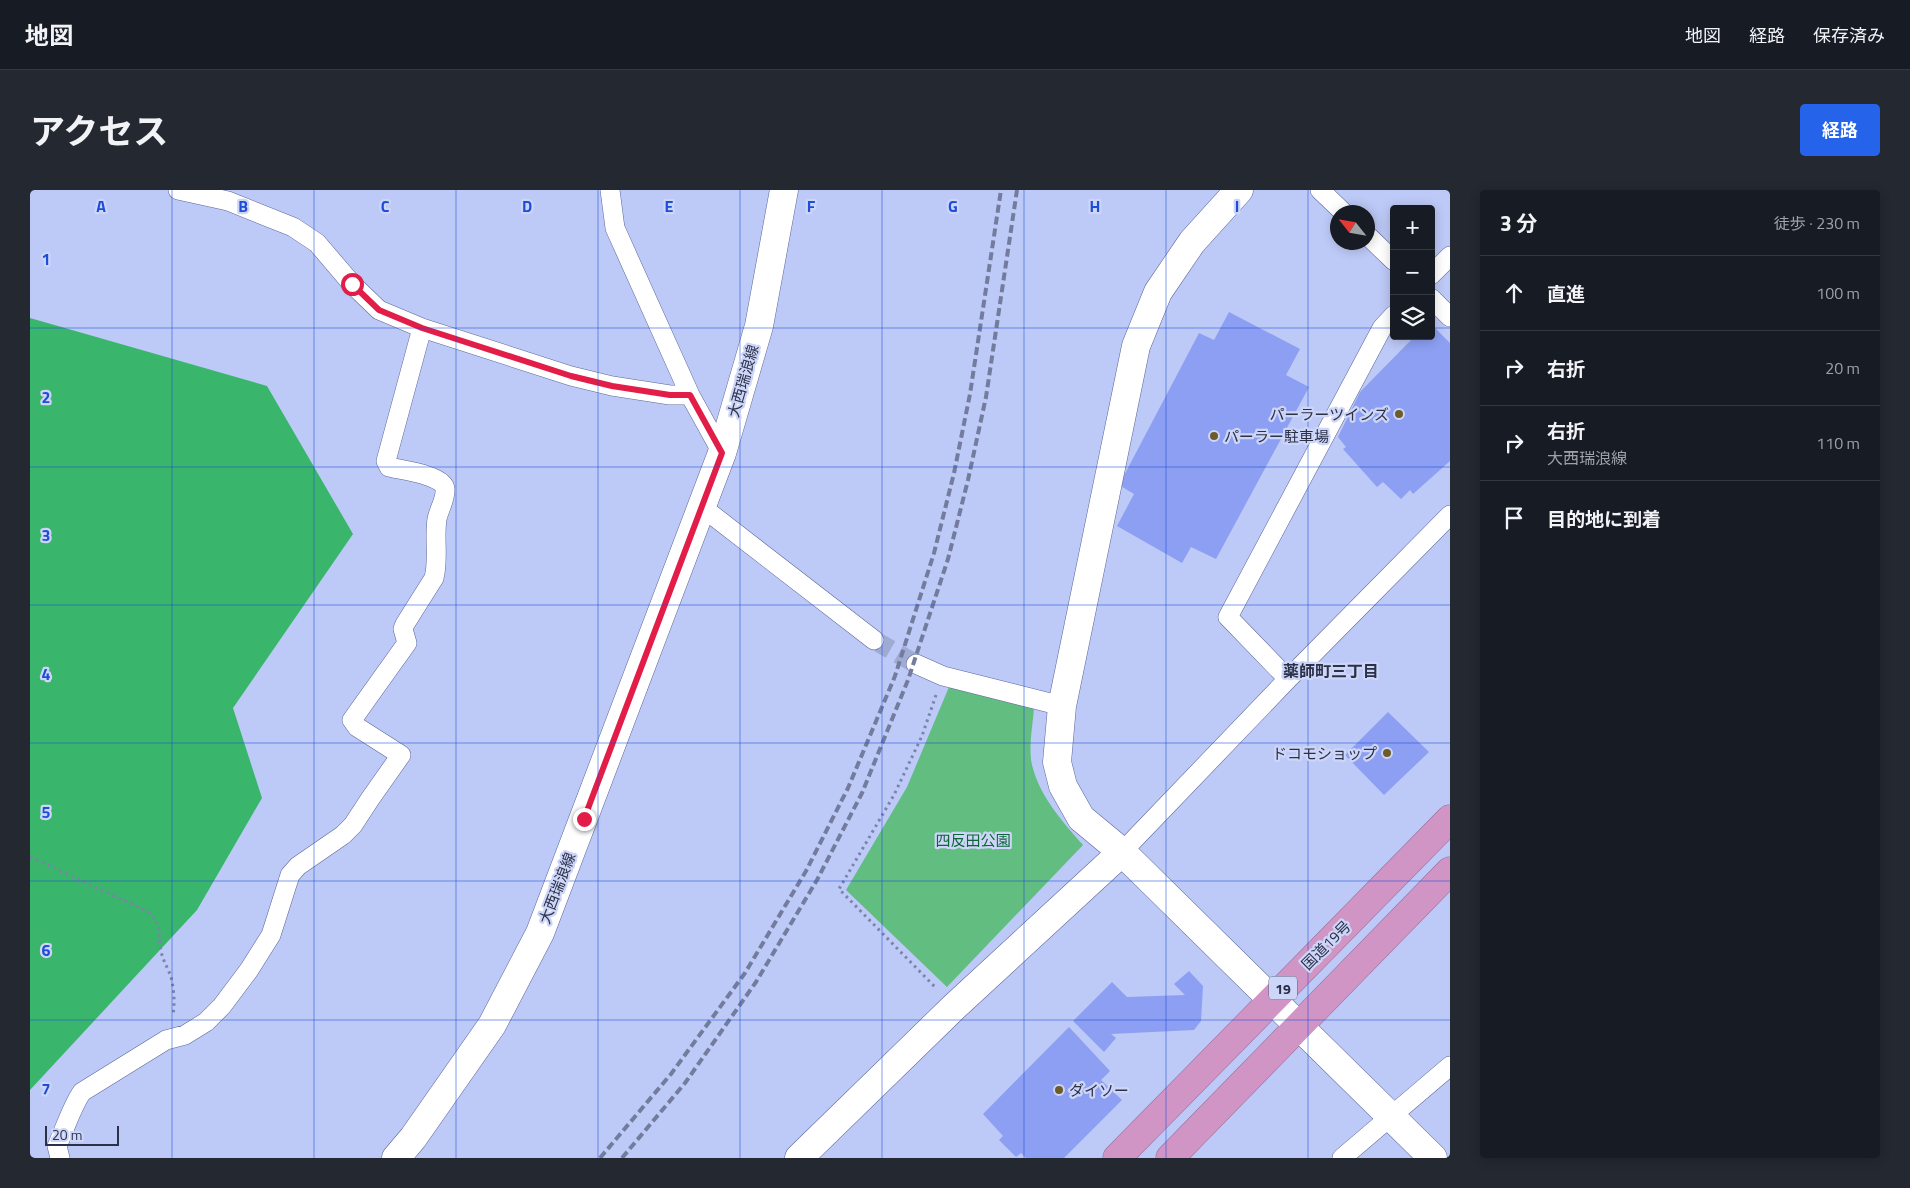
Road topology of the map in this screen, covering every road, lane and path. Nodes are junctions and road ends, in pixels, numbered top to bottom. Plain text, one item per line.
1 (178, 190) edge
2 (610, 190) edge
3 (784, 190) edge
4 (1239, 190) edge
5 (1320, 190) edge
6 (1336, 205) edge
7 (1375, 243) edge
8 (1450, 256) edge
9 (1390, 257) edge
10 (1435, 271) edge
11 (1435, 302) edge
12 (1450, 317) edge
13 (1390, 319) edge
14 (422, 328) junction
15 (690, 395) junction
16 (722, 453) junction
17 (702, 507) junction
18 (1450, 515) edge
19 (874, 640) tunnel mouth
20 (916, 664) tunnel mouth
21 (943, 676) junction
22 (1288, 679) junction
23 (1062, 706) junction
24 (1450, 819) edge
25 (1122, 852) junction
26 (30, 857) edge
27 (1450, 870) edge
28 (1272, 1000) junction
29 (954, 1007) junction
30 (1299, 1026) junction
31 (166, 1040) junction
32 (1450, 1066) edge
33 (1394, 1118) junction
34 (60, 1158) edge
35 (396, 1158) edge
36 (799, 1158) edge
37 (1117, 1158) edge
38 (1170, 1158) edge
39 (1342, 1158) edge
40 (1434, 1158) edge

1 - 14 street
2 - 15 street
3 - 16 street, 大西瑞浪線
4 - 23 street
5 - 6 street
7 - 9 street
8 - 10 street
11 - 12 street
13 - 22 street
14 - 15 street
14 - 31 street
15 - 16 street
16 - 17 street, 大西瑞浪線
17 - 19 street
17 - 35 street, 大西瑞浪線
18 - 22 street
20 - 21 street
21 - 23 street
21 - 29 path
22 - 25 street
23 - 25 street
24 - 28 highway, 国道19号 / 19
25 - 28 street
25 - 29 street
26 - 31 path
27 - 30 highway, 19
28 - 30 street
28 - 37 highway, 国道19号 / 19
29 - 36 street
30 - 33 street
30 - 38 highway, 19
31 - 34 street
32 - 33 street
33 - 39 street
33 - 40 street

